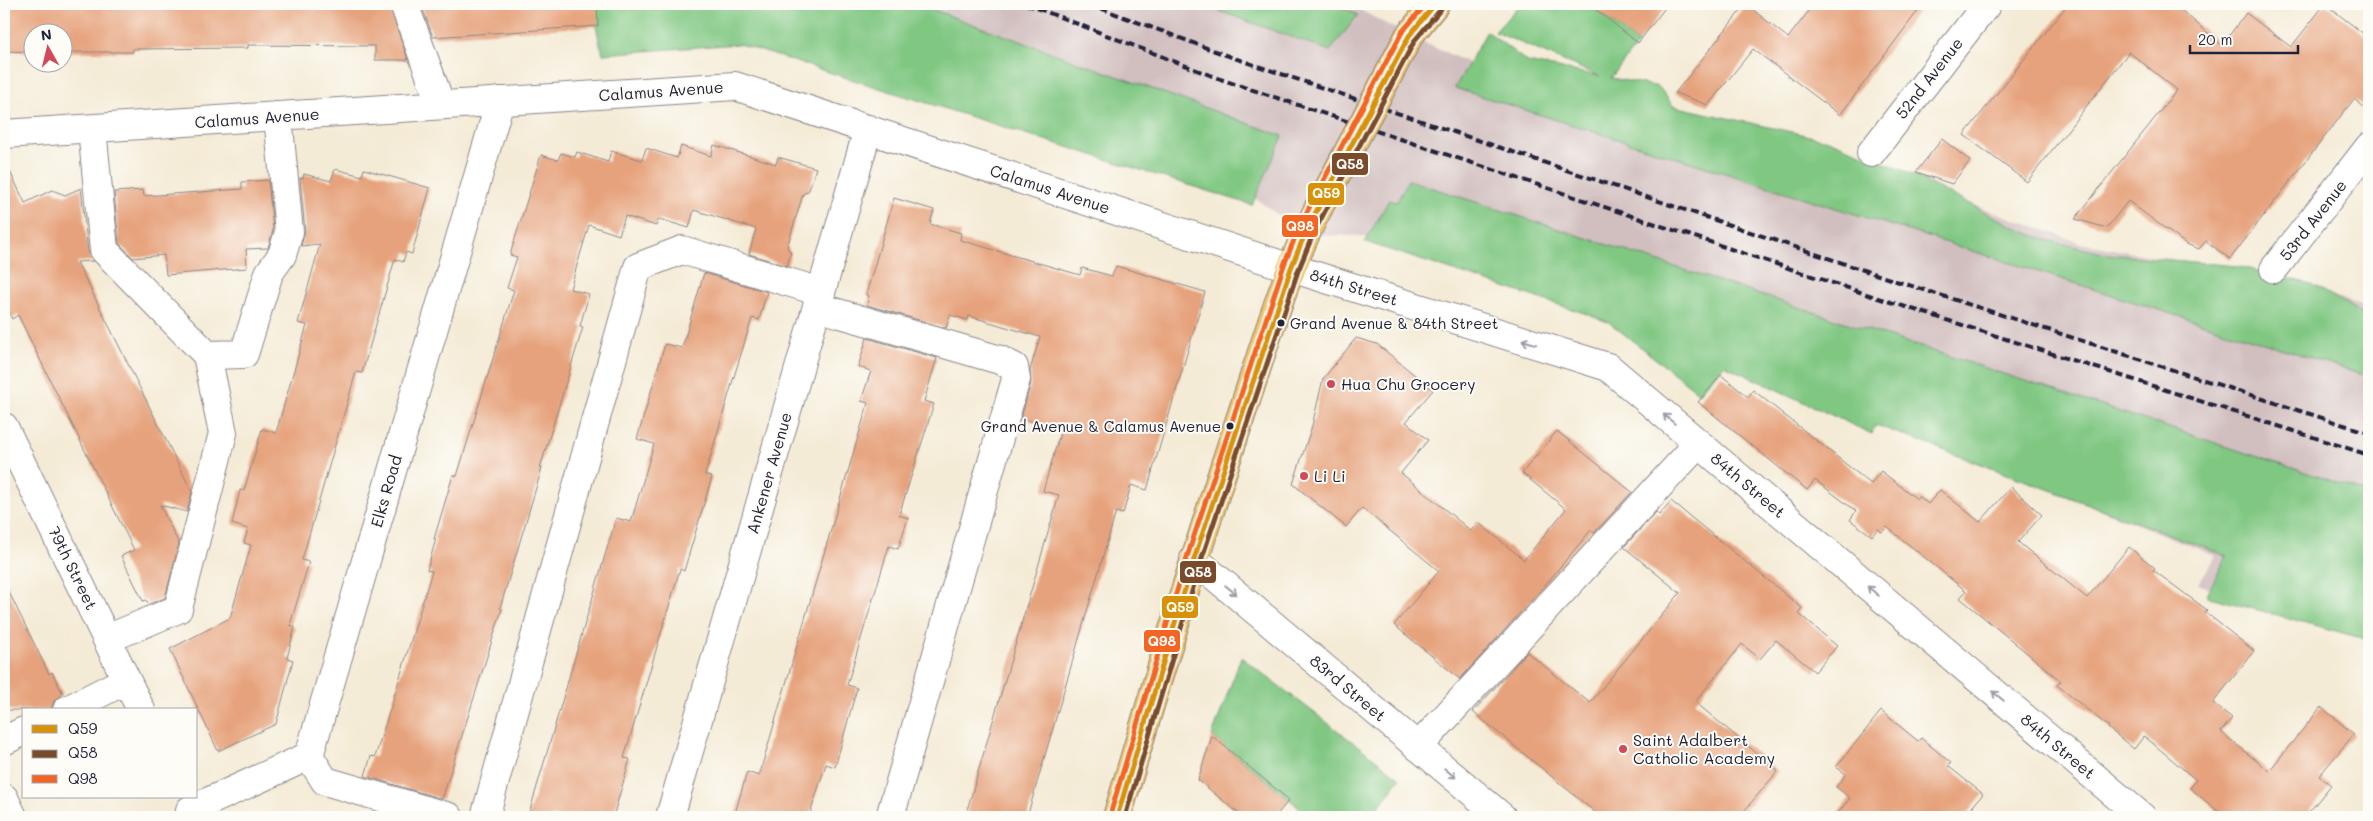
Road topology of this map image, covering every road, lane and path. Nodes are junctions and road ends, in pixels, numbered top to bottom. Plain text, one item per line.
1 (404, 4) edge
2 (1435, 4) edge
3 (1987, 4) edge
4 (500, 101) junction
5 (441, 105) junction
6 (278, 116) junction
7 (92, 129) junction
8 (868, 129) junction
9 (4, 134) edge
10 (2369, 148) edge
11 (1871, 153) dead end
12 (1291, 268) junction
13 (2274, 269) dead end
14 (819, 300) junction
15 (207, 355) junction
16 (4, 427) edge
17 (1698, 444) junction
18 (1194, 559) junction
19 (107, 639) junction
20 (126, 680) junction
21 (71, 708) edge
22 (140, 708) edge
23 (22, 732) edge
24 (4, 741) edge
25 (1418, 747) junction
26 (309, 756) junction
27 (4, 798) edge
28 (189, 808) edge
29 (13, 817) edge
30 (450, 817) edge
31 (485, 817) edge
32 (670, 817) edge
33 (890, 817) edge
34 (1117, 817) edge
35 (1502, 817) edge
36 (2142, 817) edge

1 - 5 street
2 - 12 main road, bridge
3 - 11 street, 52nd Avenue
4 - 5 street, Calamus Avenue
4 - 8 street, Calamus Avenue
4 - 26 street, Elks Road
5 - 6 street, Calamus Avenue
6 - 7 street, Calamus Avenue
6 - 15 street
7 - 9 street, Calamus Avenue
7 - 15 street
8 - 12 street, Calamus Avenue
8 - 14 street, Ankener Avenue
10 - 13 street, 53rd Avenue
17 -> 12 street, 84th Street
12 - 18 main road
14 - 31 street
14 - 32 street, Ankener Avenue
14 - 33 street
15 - 19 street
16 - 19 street, 79th Street
17 - 25 street
36 -> 17 street, 84th Street
18 -> 25 street, 83rd Street
18 - 34 main road
19 - 20 street, 79th Street
20 - 21 street
20 - 22 street, 79th Street
23 - 24 street
25 -> 35 street, 83rd Street
26 - 28 street
26 - 30 street
27 - 29 street

